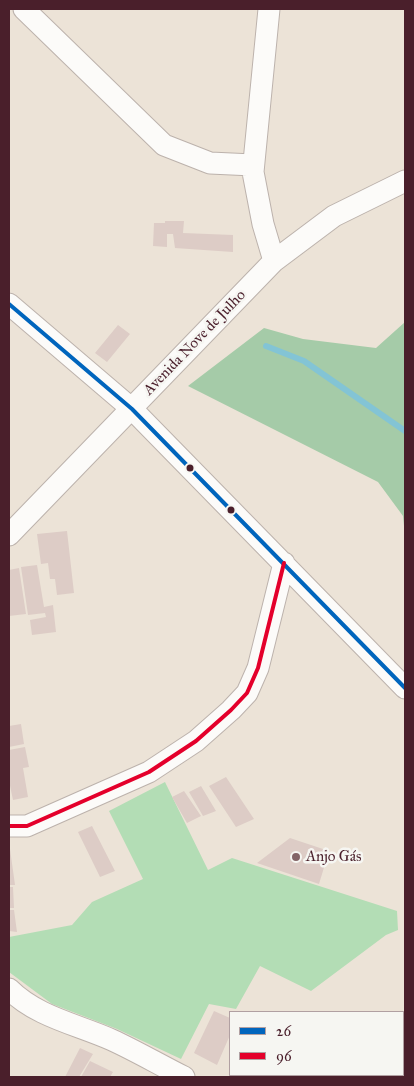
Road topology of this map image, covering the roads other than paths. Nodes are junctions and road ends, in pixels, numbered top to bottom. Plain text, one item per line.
1 (24, 9) edge
2 (269, 9) edge
3 (253, 166) junction
4 (405, 181) edge
5 (274, 261) junction
6 (9, 304) edge
7 (132, 409) junction
8 (9, 535) edge
9 (284, 564) junction
10 (405, 688) edge
11 (9, 826) edge
12 (9, 989) edge
13 (184, 1077) edge

1 - 3 street
2 - 3 street
3 - 5 street
4 - 5 street, Avenida Nove de Julho
5 - 7 street, Avenida Nove de Julho
6 - 7 street
7 - 8 street, Avenida Nove de Julho
7 - 9 street
9 - 10 street
9 - 11 street
12 - 13 street

